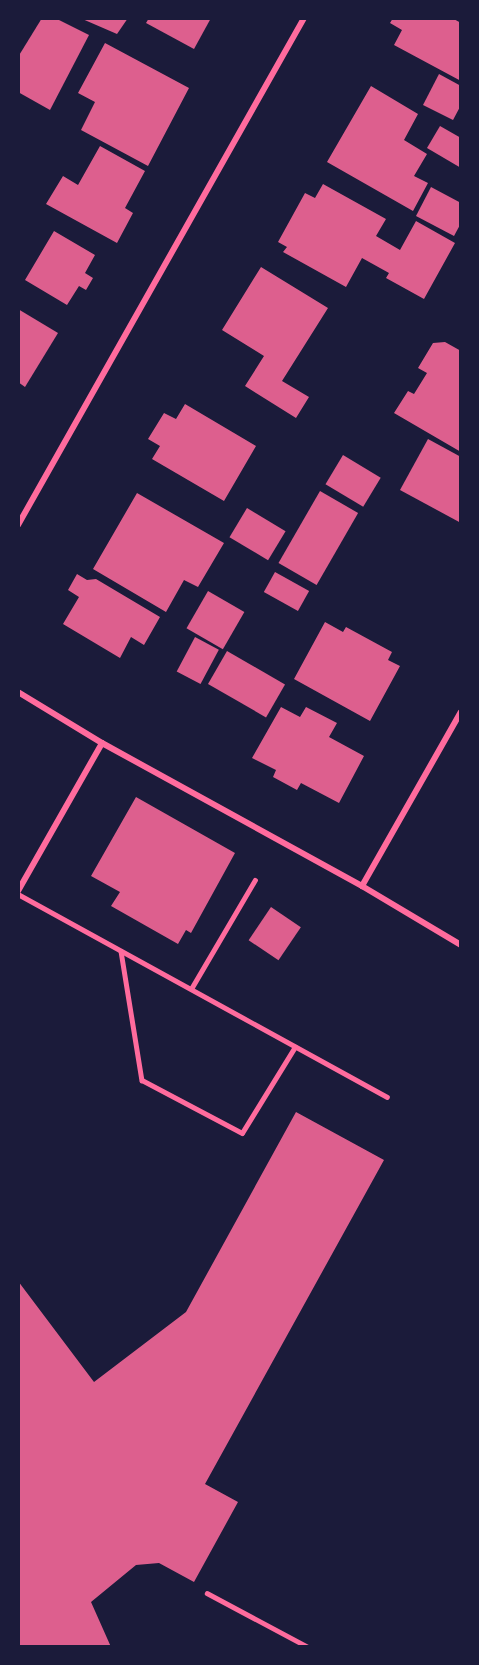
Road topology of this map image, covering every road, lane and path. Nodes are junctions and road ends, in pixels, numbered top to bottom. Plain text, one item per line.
1 (304, 18) edge
2 (18, 525) edge
3 (18, 692) edge
4 (461, 712) edge
5 (102, 743) junction
6 (255, 880) dead end
7 (362, 886) junction
8 (18, 893) edge
9 (461, 945) edge
10 (121, 951) junction
11 (191, 989) junction
12 (295, 1047) junction
13 (387, 1097) dead end
14 (207, 1593) dead end
15 (308, 1647) edge

1 - 2 street
3 - 5 street
4 - 7 street
5 - 7 street
5 - 8 street
6 - 11 lane
7 - 9 street
8 - 10 lane
10 - 11 lane
10 - 12 lane
11 - 12 lane
12 - 13 lane
14 - 15 lane

